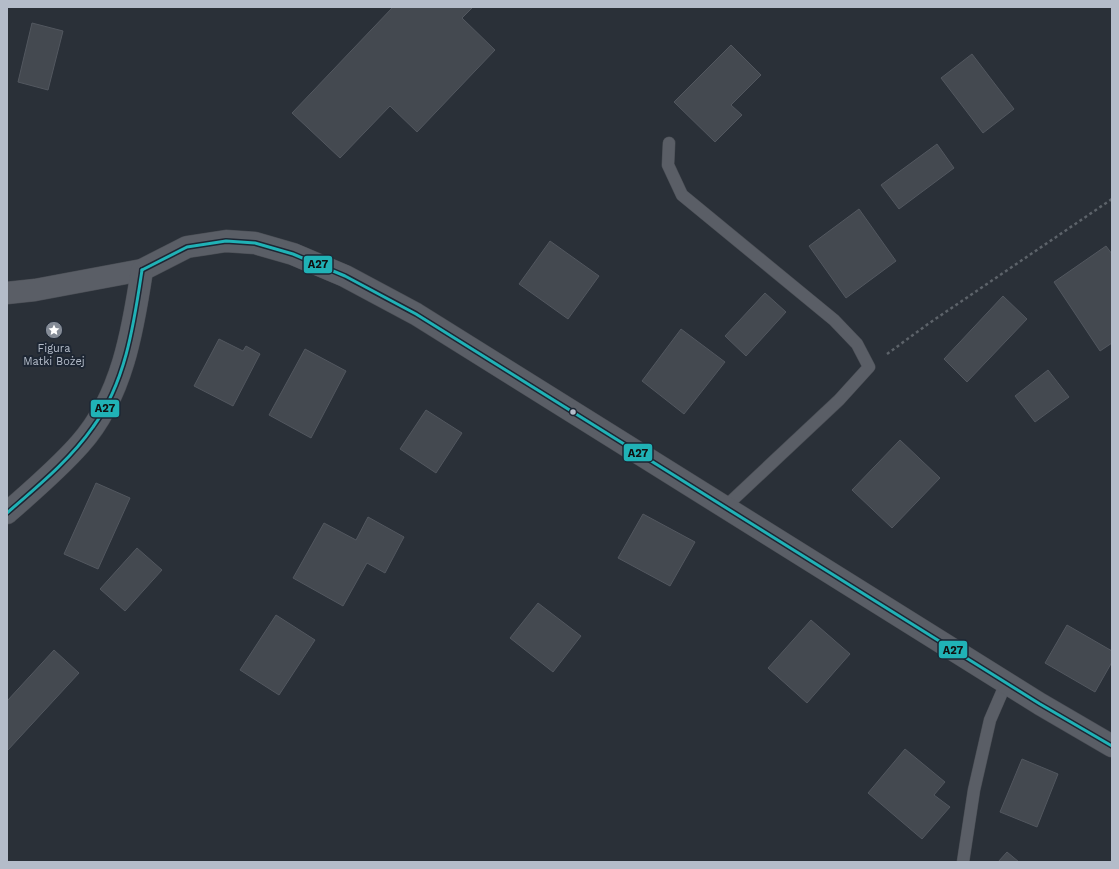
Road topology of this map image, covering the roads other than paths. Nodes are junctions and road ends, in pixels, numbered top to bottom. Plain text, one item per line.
1 (669, 143) dead end
2 (142, 270) junction
3 (7, 293) edge
4 (724, 507) junction
5 (7, 513) edge
6 (1006, 683) junction
7 (1112, 746) edge
8 (963, 862) edge

1 - 4 lane
2 - 3 street
2 - 4 street
2 - 5 street
4 - 6 street
6 - 7 street
6 - 8 lane

